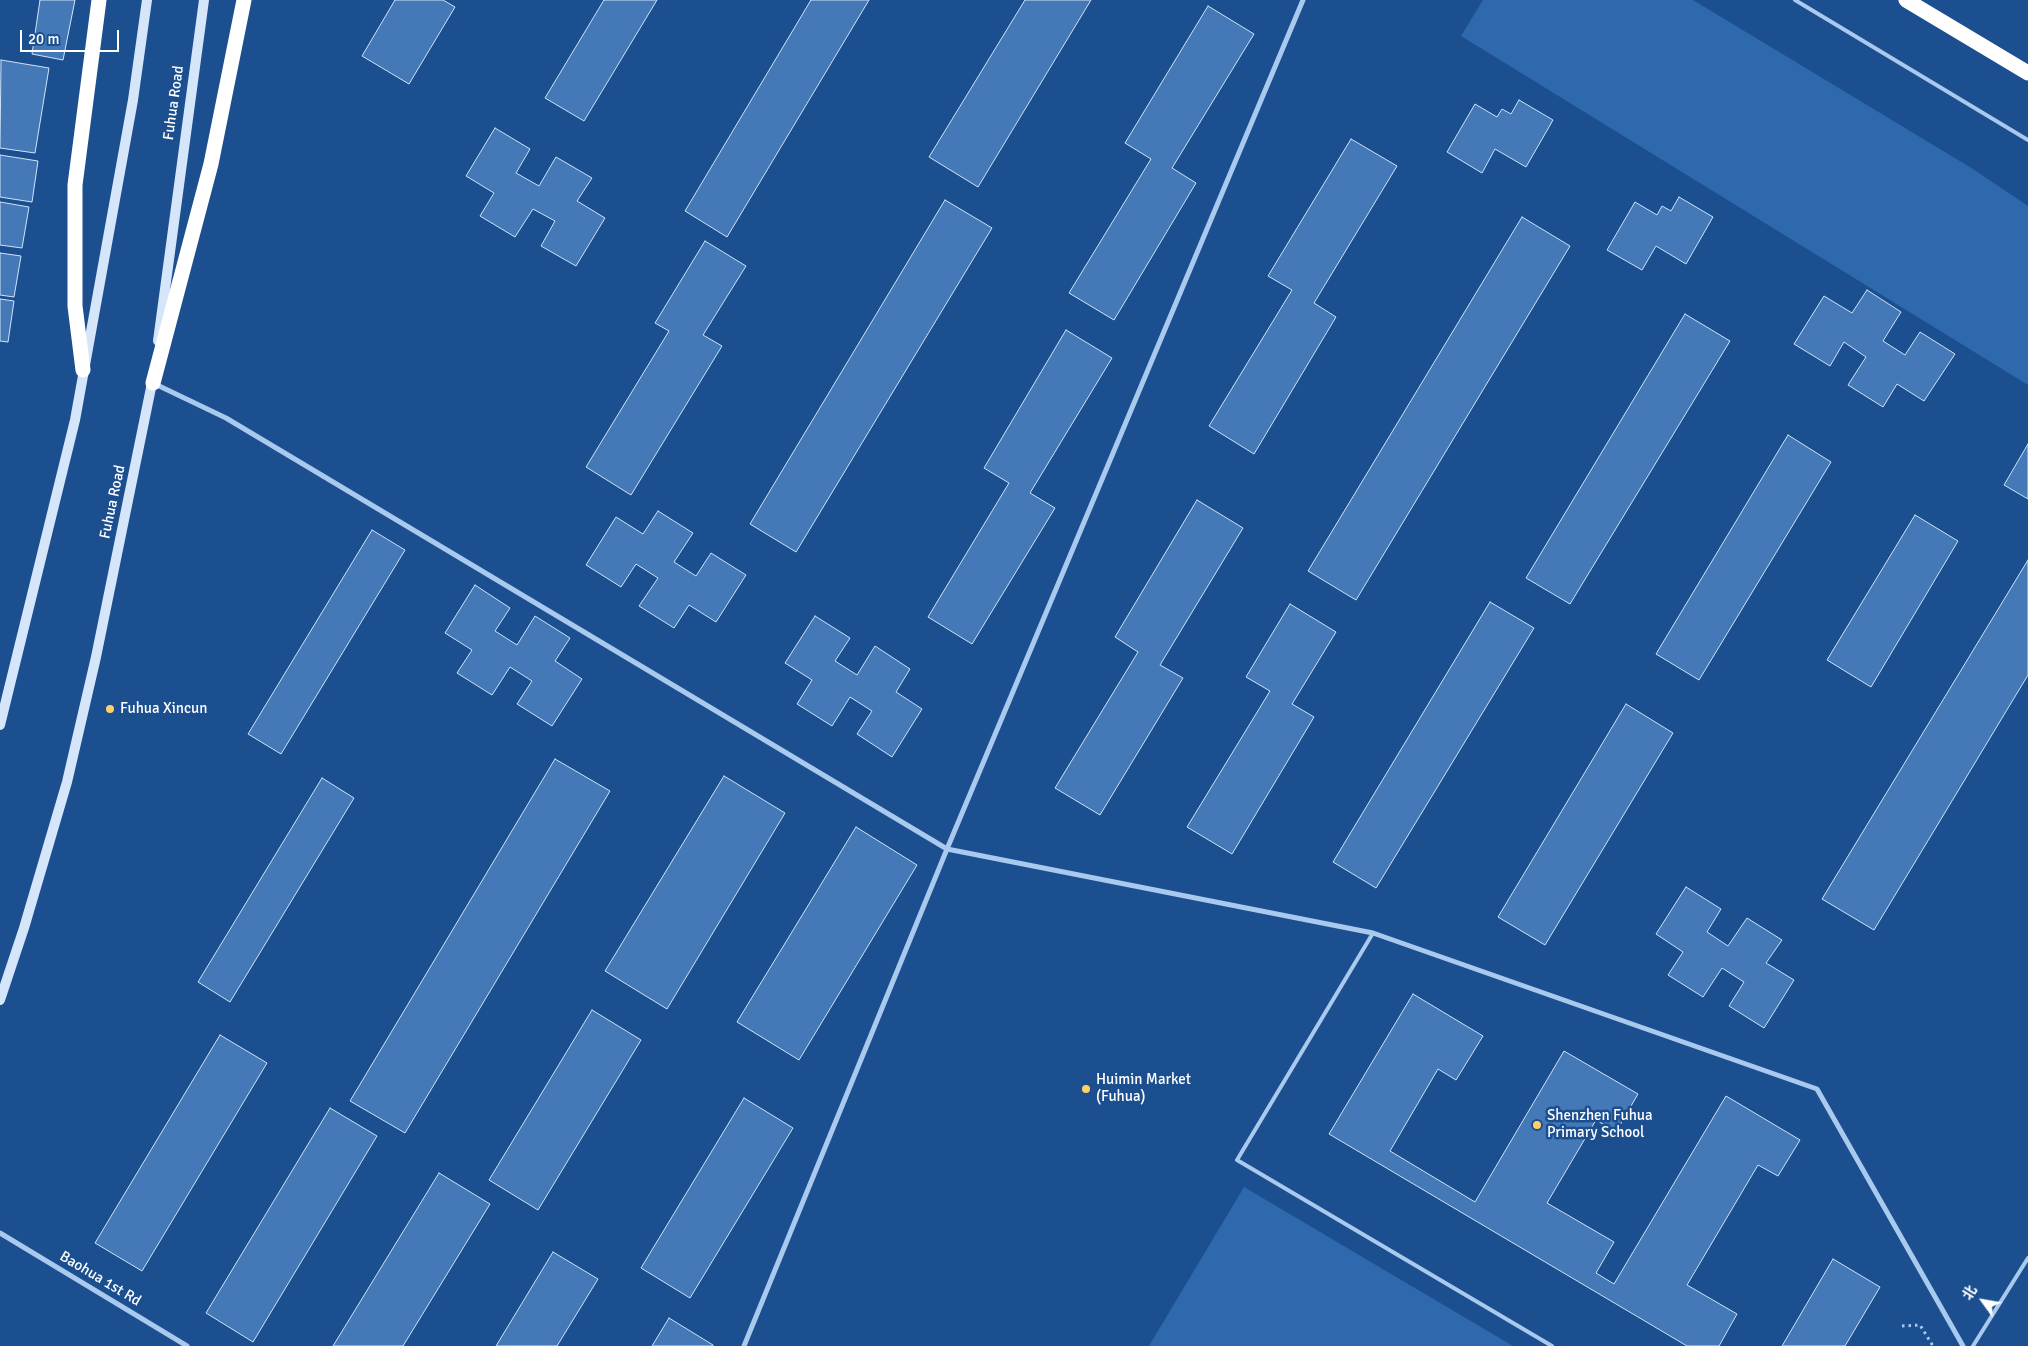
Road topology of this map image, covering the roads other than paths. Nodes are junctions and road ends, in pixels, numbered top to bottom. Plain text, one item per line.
1 (99, 0) edge
2 (147, 0) edge
3 (204, 0) edge
4 (244, 0) edge
5 (1303, 0) edge
6 (1795, 0) edge
7 (1906, 0) edge
8 (2028, 73) edge
9 (2028, 140) edge
10 (83, 370) junction
11 (152, 383) junction
12 (0, 725) edge
13 (947, 849) junction
14 (1372, 933) junction
15 (0, 1000) edge
16 (0, 1232) edge
17 (2028, 1258) edge
18 (186, 1346) edge
19 (744, 1346) edge
20 (1552, 1346) edge
21 (1964, 1346) edge
22 (1974, 1346) edge

1 - 10 highway
2 - 10 main road
3 - 11 main road, Fuhua Road
4 - 11 highway
5 - 13 street
6 - 9 lane
7 - 8 highway
10 - 12 main road
11 - 13 street
11 - 15 main road, Fuhua Road
13 - 14 street
13 - 19 street
14 - 20 lane
14 - 21 street
16 - 18 street, Baohua 1st Rd
17 - 22 lane

